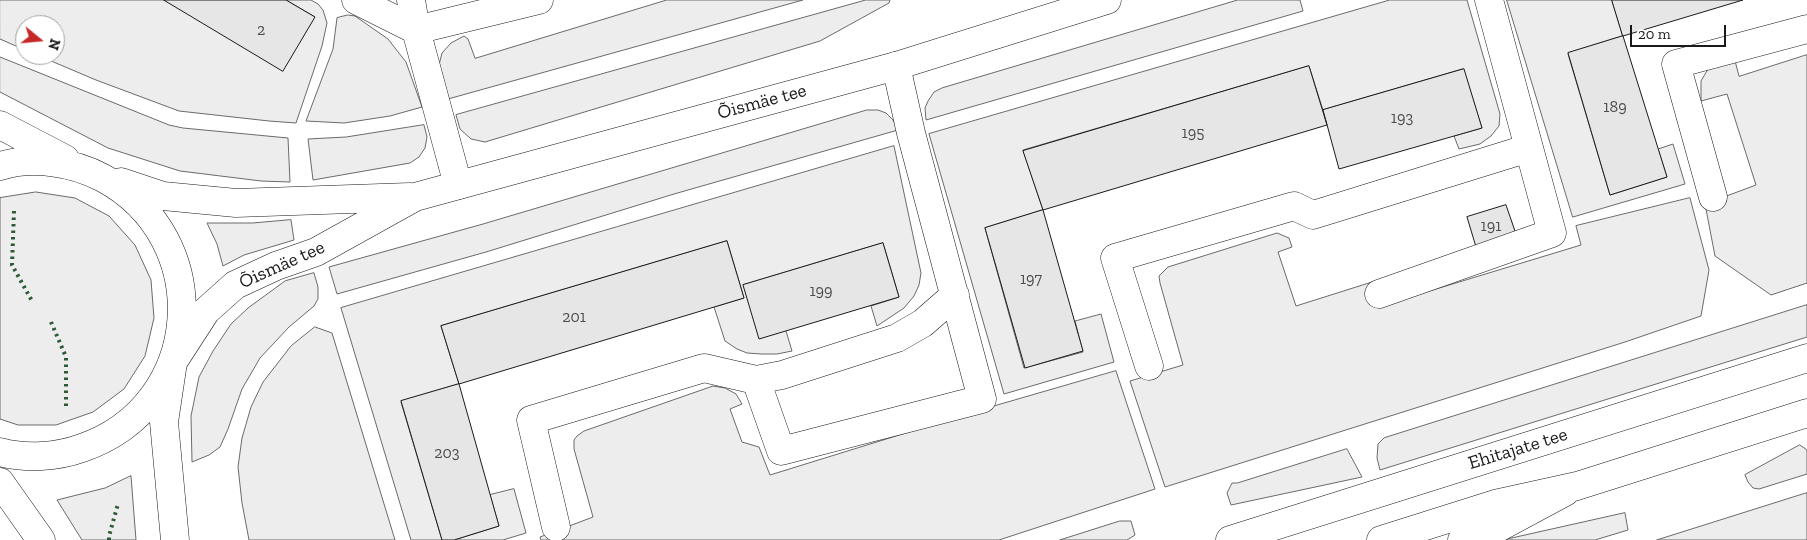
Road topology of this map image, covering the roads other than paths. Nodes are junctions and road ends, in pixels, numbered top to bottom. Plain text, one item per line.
1 (356, 0) edge
2 (411, 0) edge
3 (539, 0) edge
4 (1107, 0) edge
5 (1488, 0) edge
6 (1807, 29) edge
7 (416, 30) junction
8 (896, 66) junction
9 (0, 124) edge
10 (1529, 148) junction
11 (0, 166) edge
12 (92, 173) junction
13 (458, 185) junction
14 (415, 197) junction
15 (1712, 197) dead end
16 (1379, 294) dead end
17 (955, 295) junction
18 (1807, 358) edge
19 (173, 362) junction
20 (1149, 366) dead end
21 (756, 380) junction
22 (1807, 413) edge
23 (0, 452) edge
24 (0, 482) edge
25 (1577, 486) junction
26 (556, 526) dead end
27 (41, 540) edge
28 (175, 540) edge
29 (1230, 540) edge
30 (1381, 540) edge
31 (1462, 540) edge

1 - 7 main road
2 - 7 main road
3 - 7 main road
4 - 8 main road, Õismäe tee
5 - 10 main road
6 - 15 main road
7 - 13 main road
8 - 13 main road, Õismäe tee
8 - 17 main road
9 - 12 main road, Õismäe tee
10 - 16 main road
10 - 20 main road
11 - 12 main road
12 - 14 main road, Õismäe tee
12 - 19 main road
13 - 14 main road, Õismäe tee
14 - 19 main road, Õismäe tee
17 - 21 main road
17 - 21 main road
18 - 29 main road, Ehitajate tee
19 - 23 main road
19 - 28 main road, Õismäe tee
21 - 26 main road
22 - 25 main road
24 - 27 main road
25 - 30 main road
25 - 31 main road

